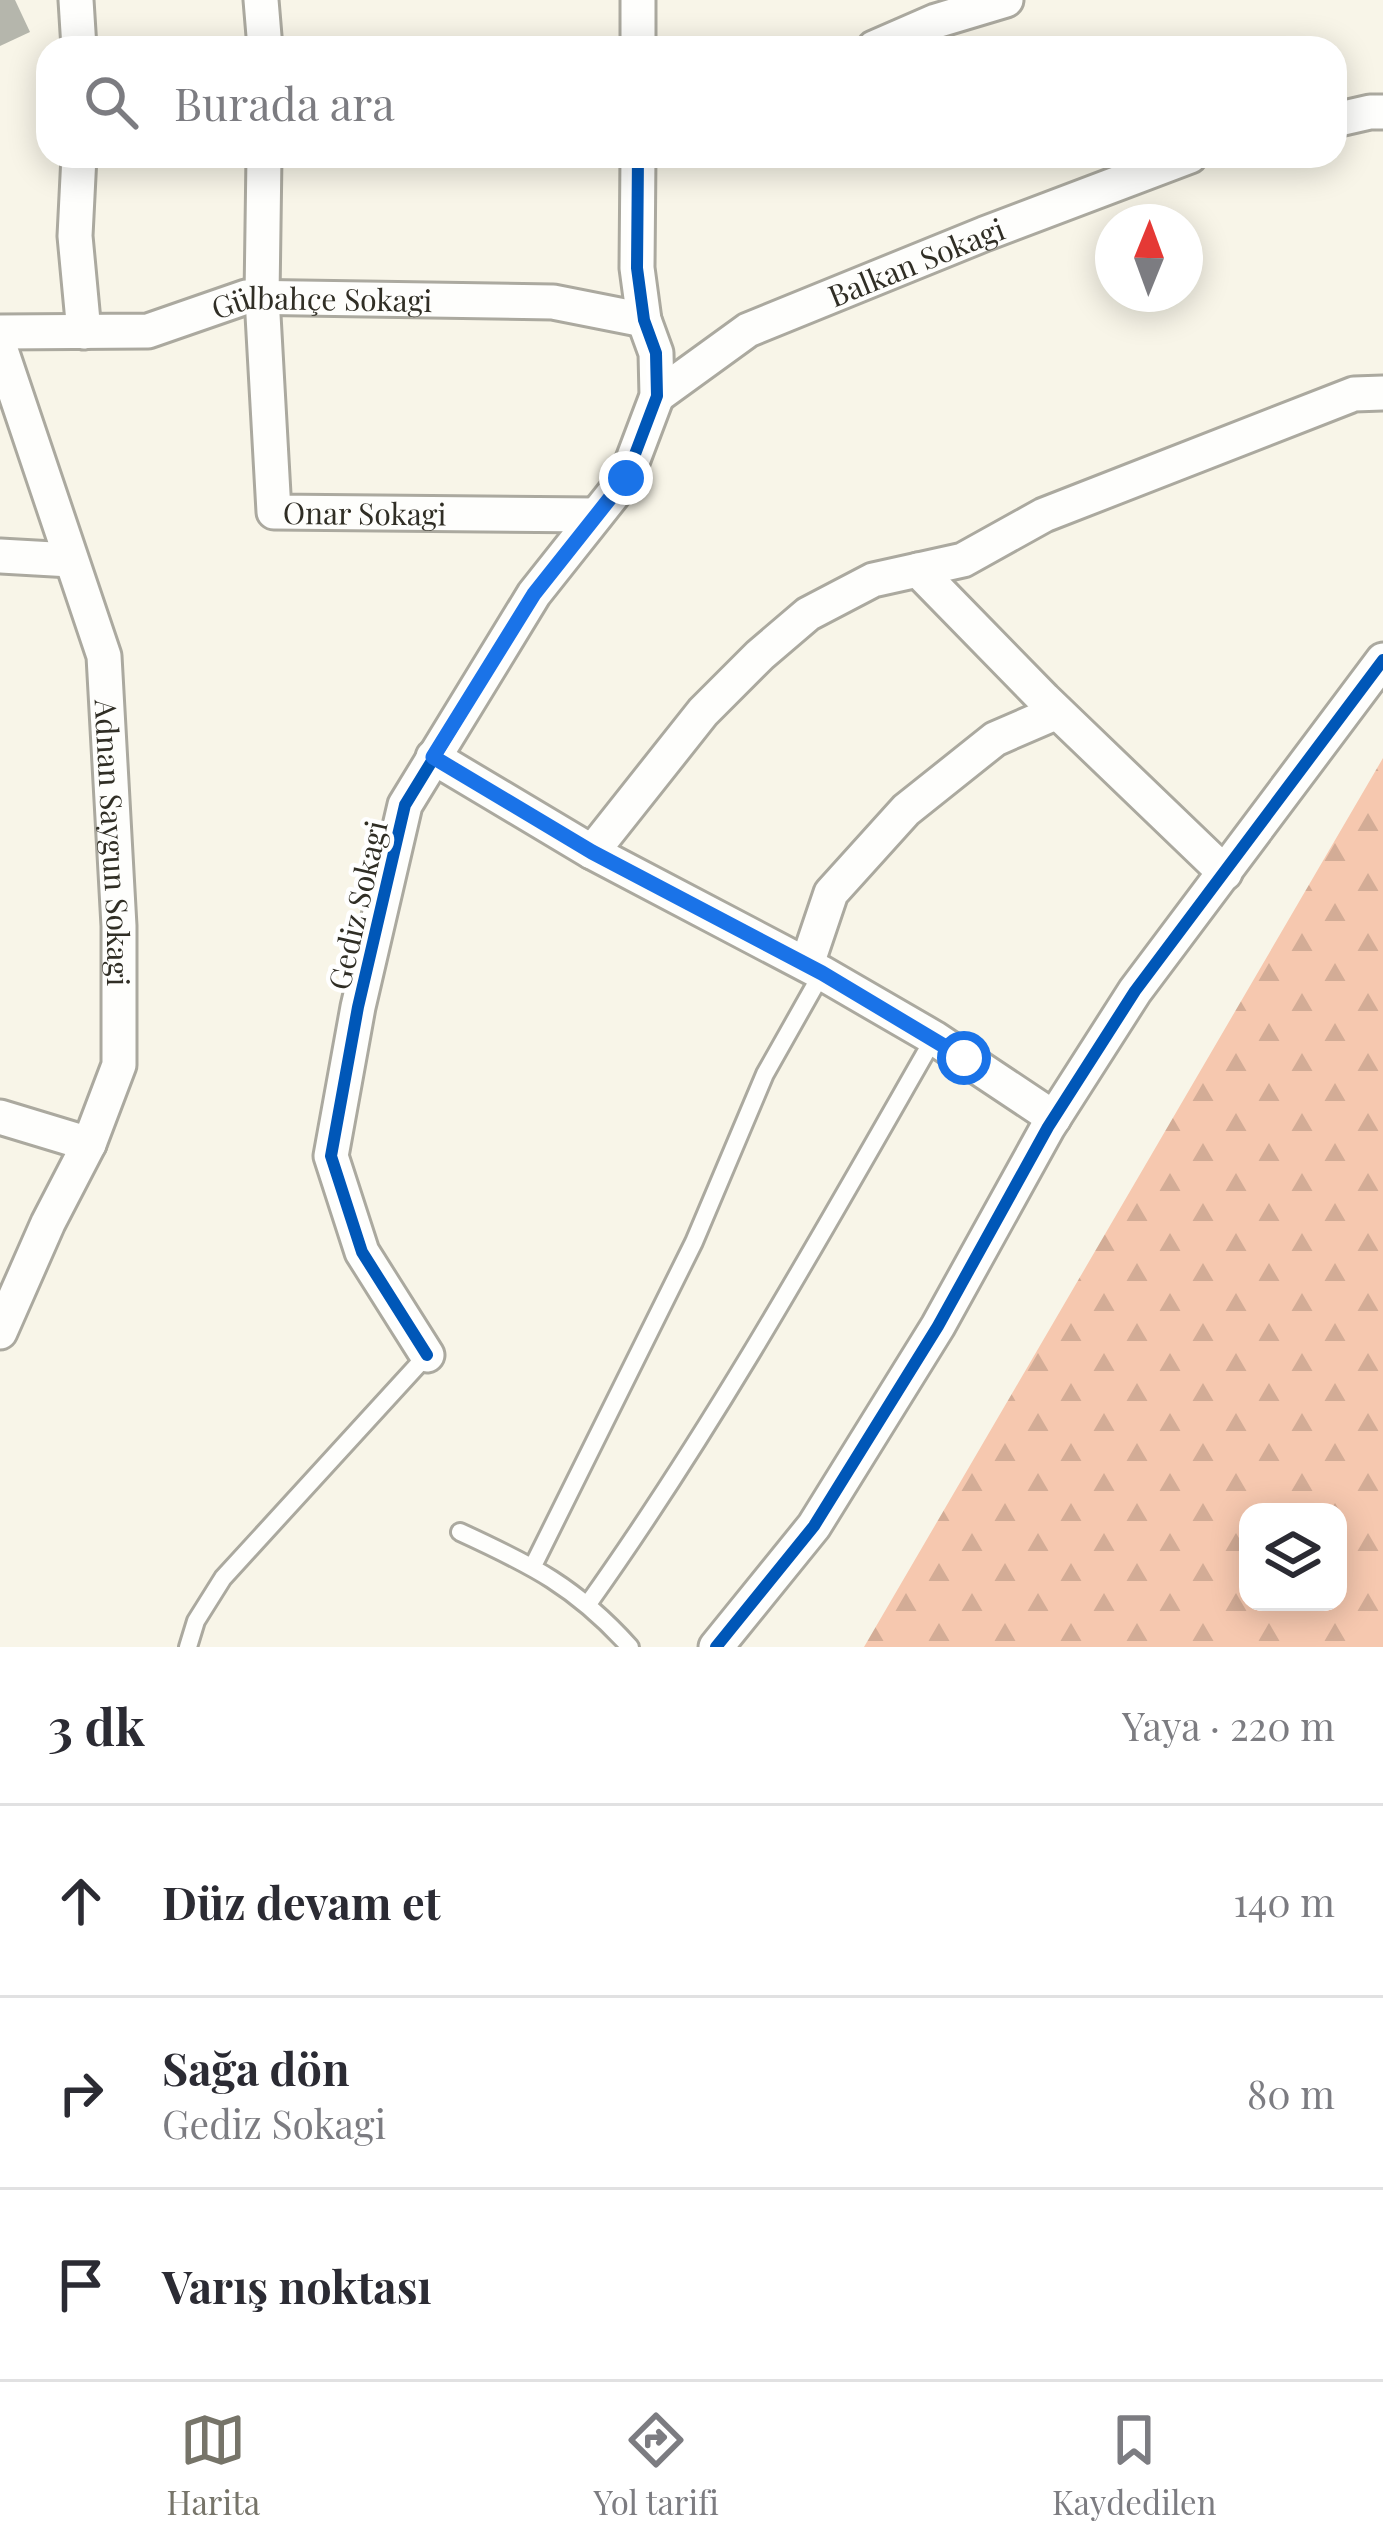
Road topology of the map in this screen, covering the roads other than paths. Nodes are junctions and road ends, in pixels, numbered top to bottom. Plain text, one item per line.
1 (76, 0) edge
2 (261, 0) edge
3 (638, 0) edge
4 (1006, 0) edge
5 (78, 36) edge
6 (267, 36) edge
7 (638, 36) edge
8 (901, 36) edge
9 (1383, 112) edge
10 (1347, 117) edge
11 (78, 168) edge
12 (264, 168) edge
13 (638, 168) edge
14 (1158, 168) edge
15 (262, 297) junction
16 (644, 320) junction
17 (0, 332) edge
18 (84, 332) junction
19 (3, 365) edge
20 (1383, 393) edge
21 (657, 396) junction
22 (596, 515) junction
23 (0, 556) edge
24 (71, 560) junction
25 (918, 569) junction
26 (1383, 660) edge
27 (1057, 712) junction
28 (433, 757) junction
29 (592, 852) junction
30 (1225, 873) junction
31 (814, 969) junction
32 (934, 1038) junction
33 (0, 1117) edge
34 (1054, 1118) junction
35 (89, 1144) junction
36 (0, 1332) edge
37 (427, 1355) joint
38 (460, 1532) dead end
39 (533, 1566) junction
40 (588, 1604) junction
41 (188, 1647) edge
42 (630, 1647) edge
43 (716, 1647) edge

1 - 5 street
2 - 6 street
3 - 7 street
4 - 8 street
9 - 10 street
11 - 18 street
12 - 15 street
13 - 16 street, Gediz Sokagi
14 - 21 street, Balkan Sokagi
15 - 16 street, Gülbahçe Sokagi
15 - 18 street, Gülbahçe Sokagi
15 - 22 street, Onar Sokagi
16 - 21 street, Gediz Sokagi
17 - 18 street, Gülbahçe Sokagi
19 - 24 street, Adnan Saygun Sokagi
20 - 25 street
21 - 22 street, Gediz Sokagi
22 - 28 street, Gediz Sokagi
23 - 24 street
24 - 35 street, Adnan Saygun Sokagi
25 - 27 street
25 - 29 street
26 - 30 street
27 - 30 street
27 - 31 street
28 - 29 street
28 - 37 street, Gediz Sokagi
29 - 31 street
30 - 34 street
31 - 32 street
31 - 39 lane
32 - 34 street
32 - 40 lane
33 - 35 street
34 - 43 street
35 - 36 street, Adnan Saygun Sokagi
37 - 41 lane
38 - 39 lane
39 - 40 lane
40 - 42 lane

